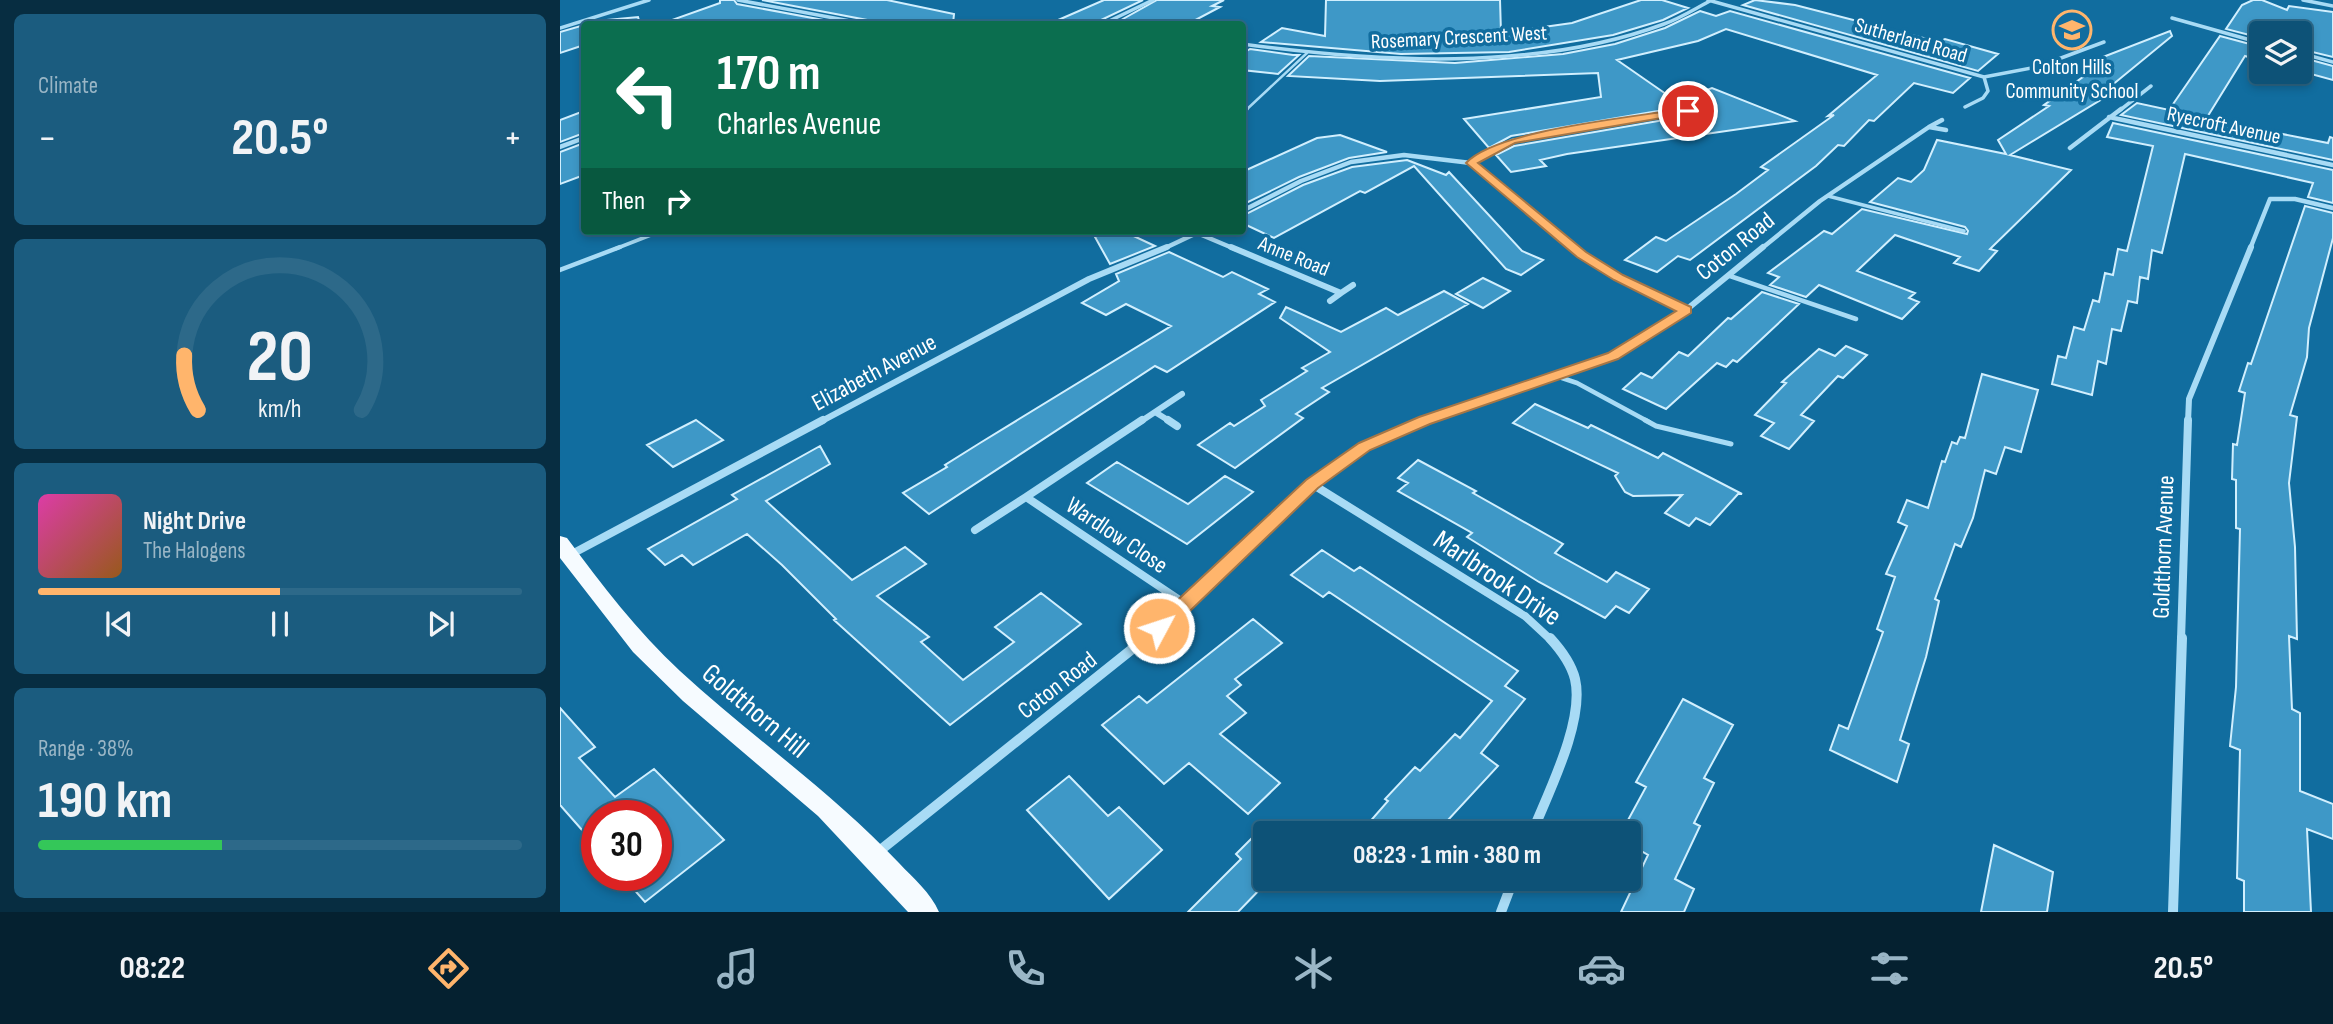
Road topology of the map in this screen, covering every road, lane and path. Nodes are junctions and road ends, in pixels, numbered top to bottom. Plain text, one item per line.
1 (649, 0) edge
2 (738, 0) edge
3 (1153, 0) edge
4 (1710, 0) edge
5 (2303, 0) edge
6 (2333, 6) edge
7 (2172, 18) dead end
8 (581, 21) edge
9 (582, 21) edge
10 (850, 21) edge
11 (1111, 21) edge
12 (560, 28) edge
13 (2249, 40) edge
14 (2105, 42) dead end
15 (1246, 45) edge
16 (1307, 53) junction
17 (2312, 56) edge
18 (2333, 62) edge
19 (2037, 67) joint
20 (1984, 77) junction
21 (2151, 86) dead end
22 (1682, 106) dead end
23 (1965, 107) dead end
24 (1246, 110) edge
25 (1688, 111) junction
26 (1695, 117) dead end
27 (2109, 117) junction
28 (1942, 120) dead end
29 (1929, 127) junction
30 (1946, 130) dead end
31 (581, 139) edge
32 (560, 147) edge
33 (2070, 148) dead end
34 (1471, 163) junction
35 (2333, 165) edge
36 (1828, 196) junction
37 (2333, 208) edge
38 (1246, 209) edge
39 (1964, 231) dead end
40 (651, 235) edge
41 (1193, 235) edge
42 (1206, 235) edge
43 (560, 270) edge
44 (1730, 276) junction
45 (1353, 285) dead end
46 (1341, 293) junction
47 (1330, 301) dead end
48 (1686, 310) junction
49 (1856, 319) dead end
50 (1553, 375) junction
51 (1182, 394) dead end
52 (1155, 412) junction
53 (1177, 426) dead end
54 (1731, 444) dead end
55 (1312, 484) junction
56 (1026, 497) junction
57 (975, 530) dead end
58 (565, 549) edge
59 (1187, 605) junction
60 (1537, 821) edge
61 (875, 854) junction
62 (1509, 891) edge
63 (926, 912) edge
64 (1501, 912) edge
65 (2173, 912) edge

1 - 9 street
2 - 10 street
3 - 11 street
4 - 16 street, Rosemary Crescent West
4 - 20 street, Sutherland Road
5 - 6 street
7 - 13 street
8 - 12 street
14 - 19 street
15 - 16 street, Rosemary Crescent West
16 - 24 lane
17 - 18 street
19 - 20 street, Sutherland Road
20 - 23 street, Sutherland Road
21 - 27 street
22 - 25 street
25 - 26 street
25 - 34 street
27 - 33 street
27 - 35 street, Ryecroft Avenue
28 - 29 street, Coton Road
29 - 30 street
29 - 36 street, Coton Road
31 - 32 street
34 - 38 street
34 - 48 street
36 - 39 lane
36 - 44 street, Coton Road
37 - 65 street, Goldthorn Avenue
40 - 43 lane
41 - 58 street, Elizabeth Avenue
42 - 46 street, Anne Road
44 - 48 street, Coton Road
44 - 49 lane
45 - 46 street, Anne Road
46 - 47 street, Anne Road
48 - 50 street, Coton Road
50 - 54 lane
50 - 55 street, Coton Road
51 - 52 street, Wardlow Close
52 - 53 street
52 - 56 street, Wardlow Close
55 - 59 street, Coton Road
55 - 60 street, Marlbrook Drive
56 - 57 street, Wardlow Close
56 - 59 street, Wardlow Close
58 - 61 main road, Goldthorn Hill
59 - 61 street, Coton Road
61 - 63 main road, Goldthorn Hill
62 - 64 street

